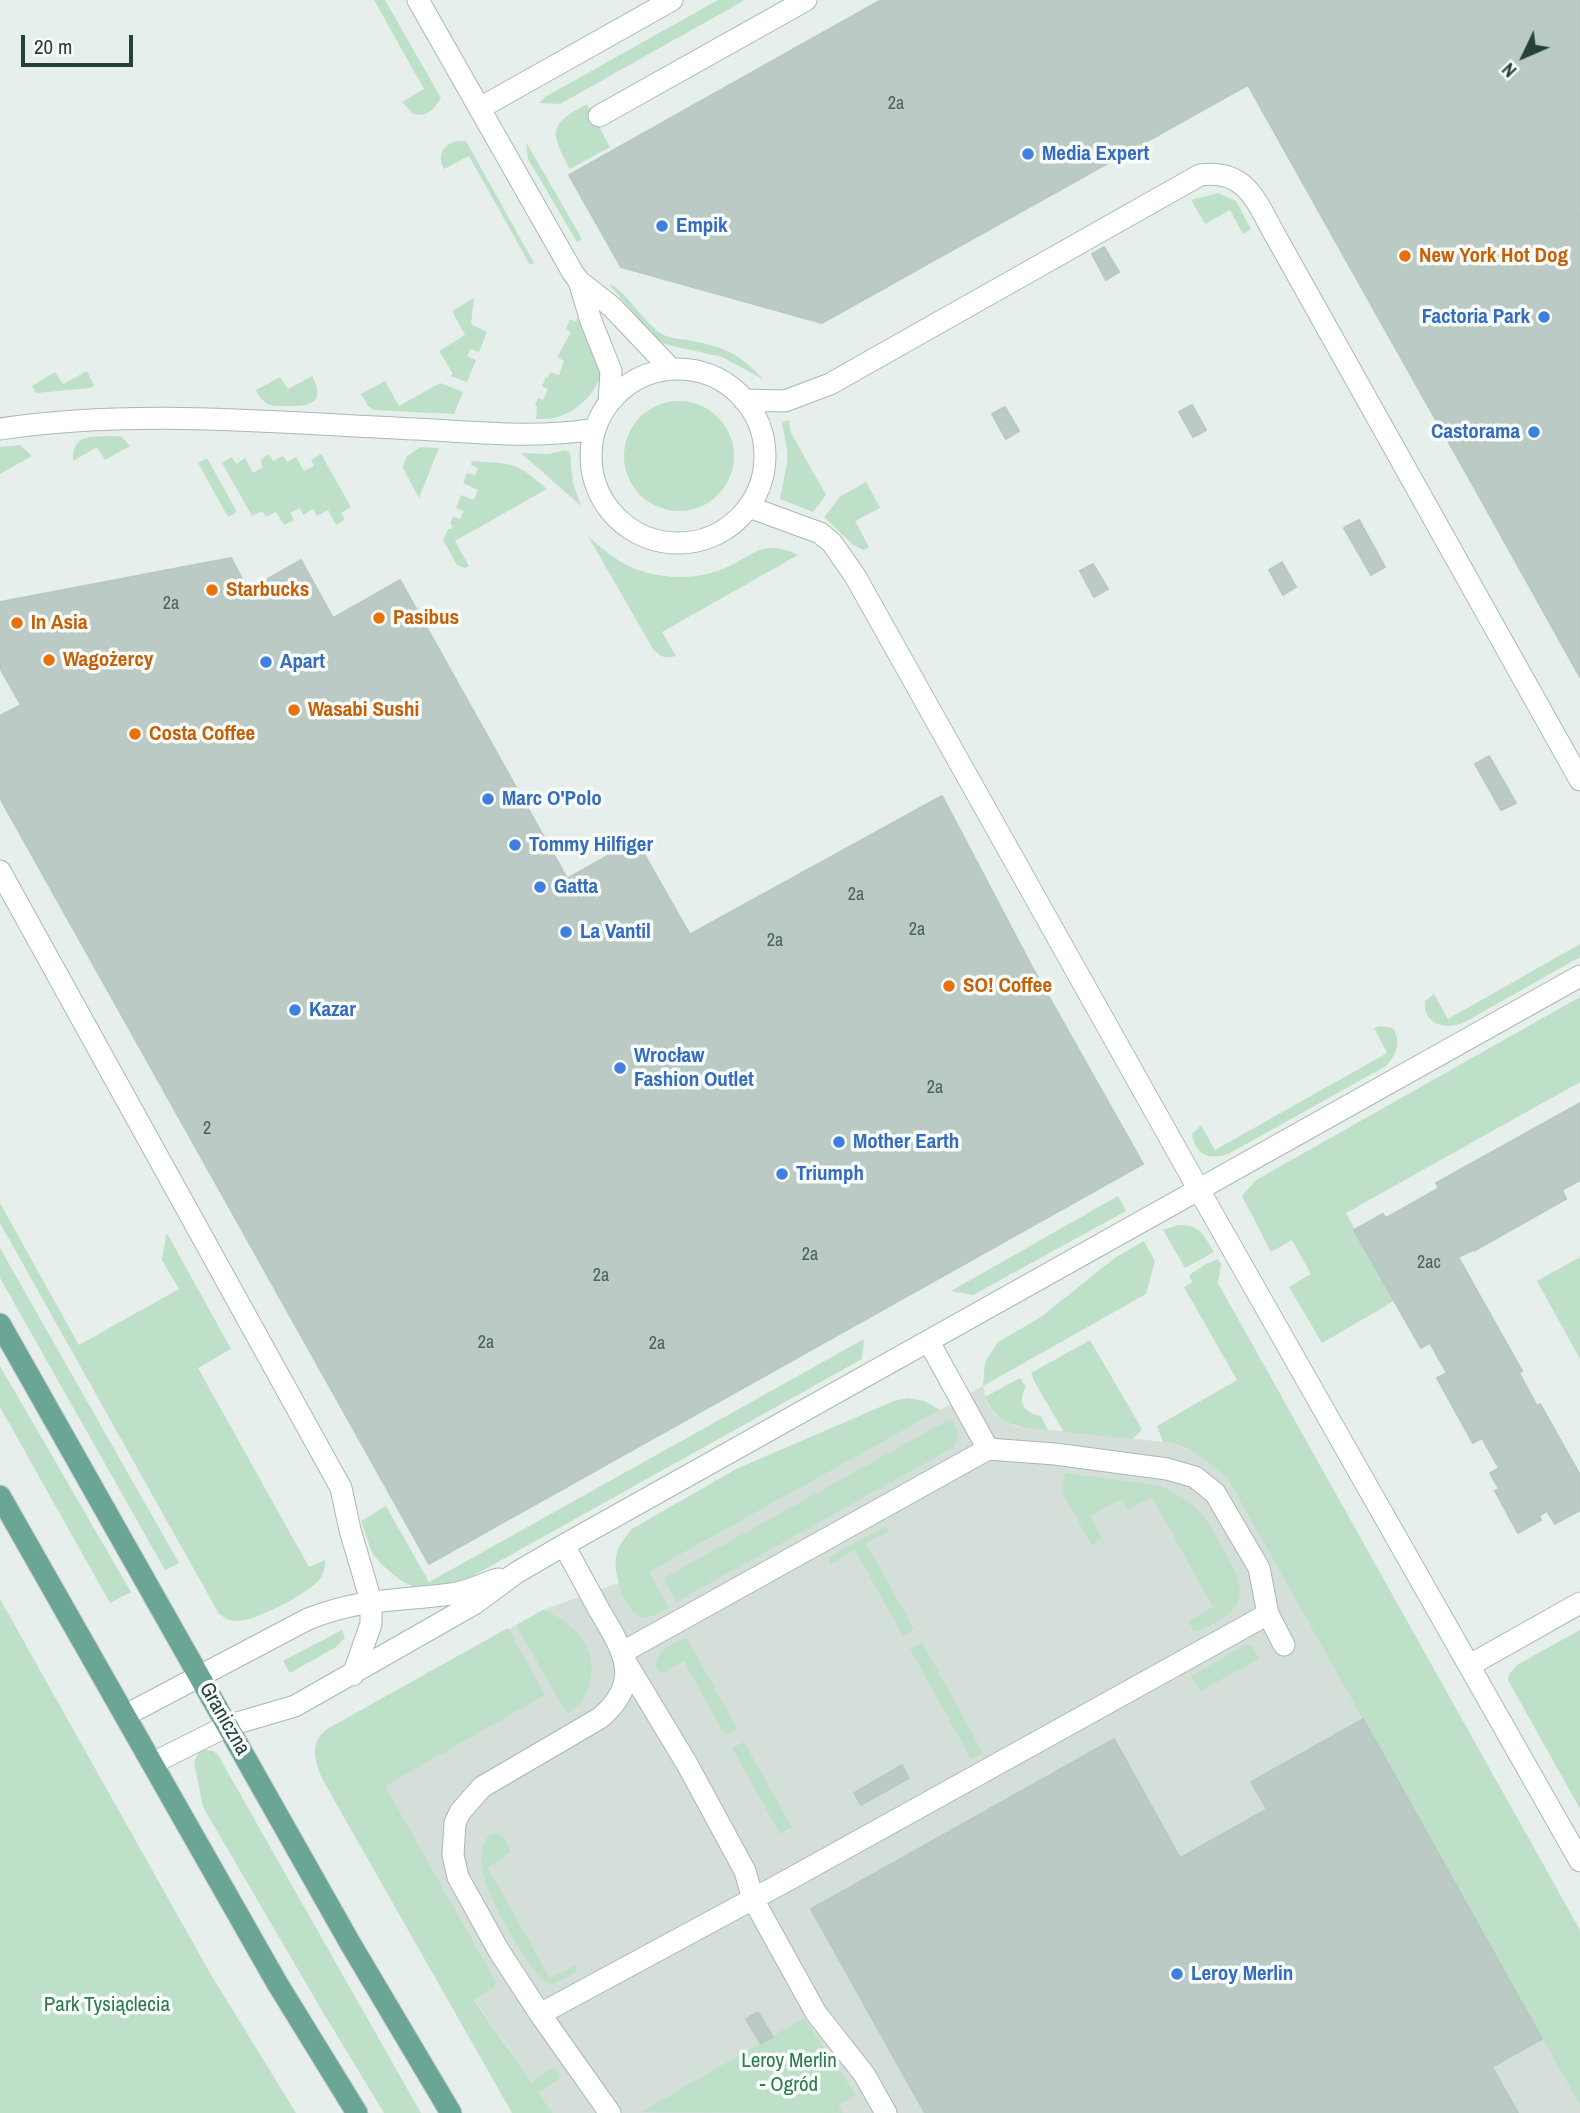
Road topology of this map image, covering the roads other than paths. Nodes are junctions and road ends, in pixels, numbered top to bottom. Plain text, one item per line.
1 (418, 0) edge
2 (672, 0) edge
3 (804, 1) edge
4 (480, 108) junction
5 (599, 116) dead end
6 (579, 281) junction
7 (671, 369) junction
8 (744, 400) junction
9 (609, 403) junction
10 (0, 429) edge
11 (595, 429) junction
12 (749, 507) junction
13 (1580, 780) edge
14 (0, 871) edge
15 (1580, 976) edge
16 (1199, 1190) junction
17 (0, 1324) edge
18 (929, 1342) junction
19 (988, 1449) junction
20 (0, 1496) edge
21 (564, 1545) junction
22 (516, 1573) junction
23 (371, 1601) junction
24 (1580, 1603) edge
25 (1268, 1614) junction
26 (1284, 1645) dead end
27 (624, 1656) junction
28 (1470, 1665) junction
29 (353, 1675) junction
30 (200, 1677) junction
31 (126, 1715) junction
32 (227, 1726) junction
33 (153, 1763) junction
34 (1580, 1861) edge
35 (753, 1899) junction
36 (540, 2014) junction
37 (357, 2113) edge
38 (452, 2113) edge
39 (610, 2113) edge
40 (886, 2113) edge

1 - 4 lane
2 - 4 lane
3 - 5 lane
4 - 6 lane
6 - 7 lane
6 - 9 lane
7 - 8 lane
7 - 9 lane
8 - 12 lane
8 - 13 lane
9 - 11 lane
10 - 11 lane
11 - 12 lane
12 - 16 lane
14 - 23 lane
15 - 16 lane
16 - 18 lane
16 - 28 lane
17 - 30 main road, Graniczna
18 - 19 lane
18 - 21 lane
19 - 25 lane
19 - 27 lane
20 - 31 main road
21 - 22 lane
21 - 27 lane
22 - 23 lane
22 - 29 lane
23 - 29 lane
23 - 30 lane
24 - 28 lane
25 - 26 lane
25 - 35 lane
27 - 35 lane
27 - 36 lane
28 - 34 lane
29 - 32 lane
30 - 31 lane
30 - 32 main road, Graniczna
31 - 33 main road
32 - 33 lane
32 - 38 main road, Graniczna
33 - 37 main road
35 - 36 lane
35 - 40 lane
36 - 39 lane

